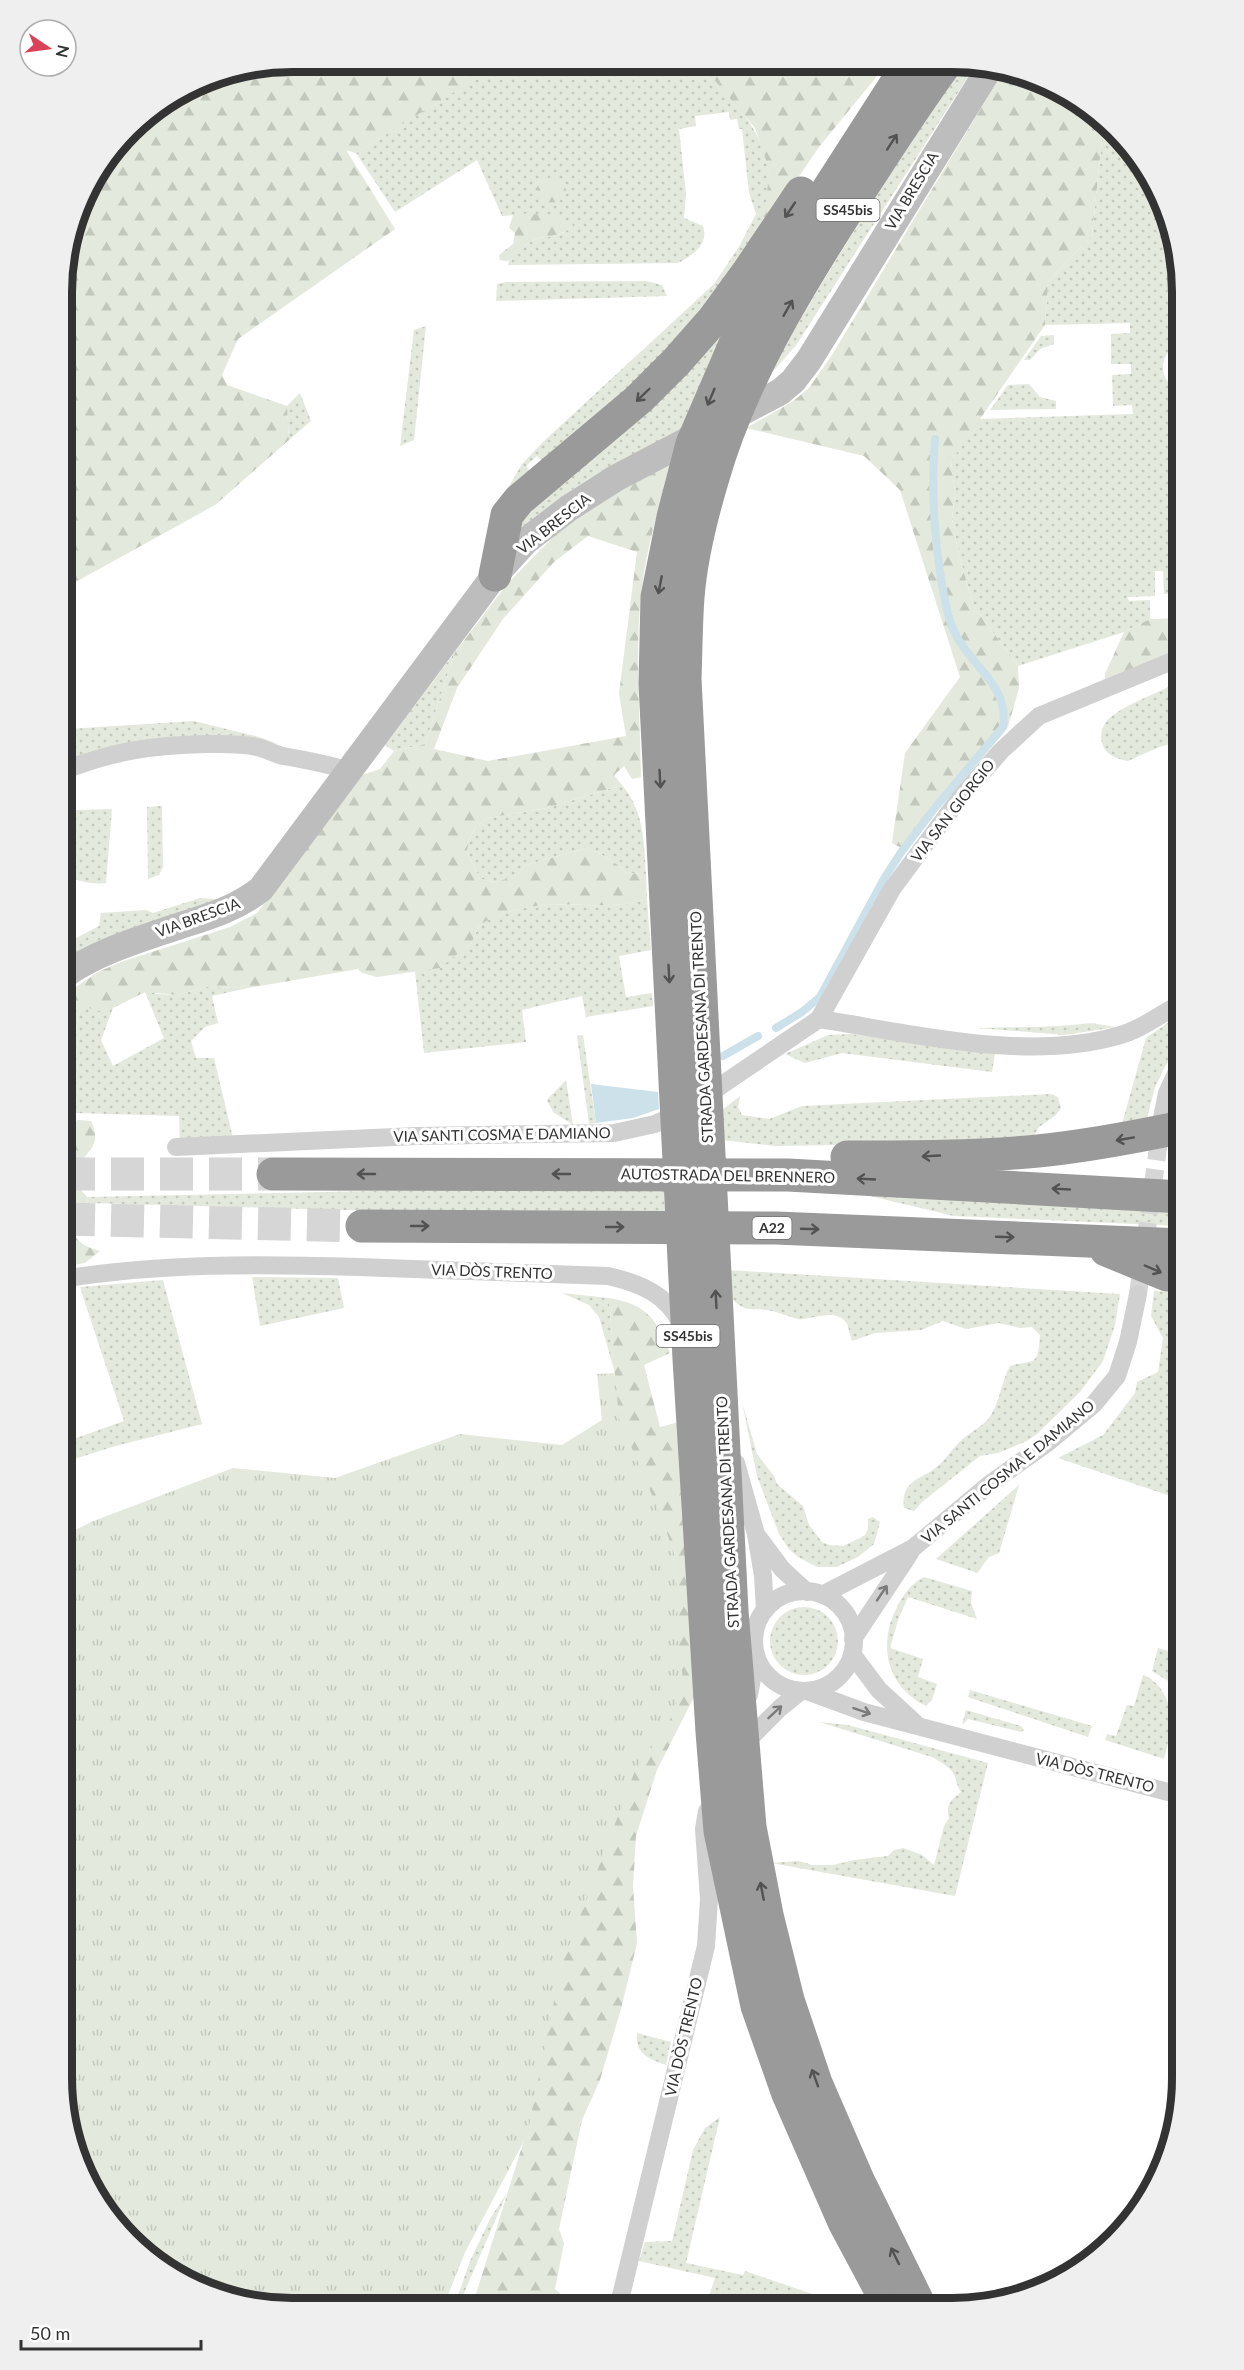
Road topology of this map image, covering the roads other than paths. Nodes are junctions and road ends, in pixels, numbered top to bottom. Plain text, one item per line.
1 (896, 72) edge
2 (903, 72) edge
3 (940, 72) edge
4 (986, 75) edge
5 (748, 351) junction
6 (495, 575) junction
7 (1172, 661) edge
8 (72, 767) edge
9 (350, 771) junction
10 (72, 970) edge
11 (1172, 1010) edge
12 (819, 1019) junction
13 (1172, 1082) edge
14 (1172, 1123) edge
15 (176, 1147) dead end
16 (273, 1174) tunnel mouth
17 (788, 1175) junction
18 (1172, 1196) edge
19 (362, 1226) tunnel mouth
20 (1085, 1241) junction
21 (1172, 1245) edge
22 (1172, 1276) edge
23 (72, 1278) edge
24 (1138, 1294) tunnel mouth
25 (756, 1534) junction
26 (913, 1548) junction
27 (814, 1593) junction
28 (765, 1610) junction
29 (853, 1646) junction
30 (756, 1657) junction
31 (804, 1691) junction
32 (918, 1726) junction
33 (723, 1766) junction
34 (1168, 1792) dead end
35 (620, 2298) edge
36 (885, 2298) edge
37 (916, 2298) edge

1 -> 6 highway
2 - 5 highway, STRADA GARDESANA DI TRENTO / SS45bis
5 -> 3 highway, STRADA GARDESANA DI TRENTO / SS45bis
4 - 6 street, VIA BRESCIA
5 -> 36 highway, STRADA GARDESANA DI TRENTO / SS45bis
37 -> 5 highway, STRADA GARDESANA DI TRENTO / SS45bis
6 - 9 street, VIA BRESCIA
7 - 12 street, VIA SAN GIORGIO
8 - 9 street
9 - 10 street, VIA BRESCIA
11 - 12 street
12 - 15 street, VIA SANTI COSMA E DAMIANO
13 - 14 street
14 -> 17 highway
17 -> 16 highway, AUTOSTRADA DEL BRENNERO
18 -> 17 highway, AUTOSTRADA DEL BRENNERO
19 -> 20 highway, A22
20 - 21 highway, A22
20 -> 22 highway
23 - 25 street, VIA DÒS TRENTO
24 - 26 street, VIA SANTI COSMA E DAMIANO
25 - 27 street, VIA DÒS TRENTO
25 - 28 street, VIA DÒS TRENTO
26 - 27 street, VIA SANTI COSMA E DAMIANO
29 -> 26 street, VIA SANTI COSMA E DAMIANO
27 - 28 street
27 - 29 street
28 - 30 street
29 - 31 street
29 - 32 street, VIA DÒS TRENTO
30 - 31 street
30 - 33 street, VIA DÒS TRENTO
31 -> 32 street, VIA DÒS TRENTO
33 -> 31 street, VIA DÒS TRENTO
32 - 34 street, VIA DÒS TRENTO
33 - 35 street, VIA DÒS TRENTO

